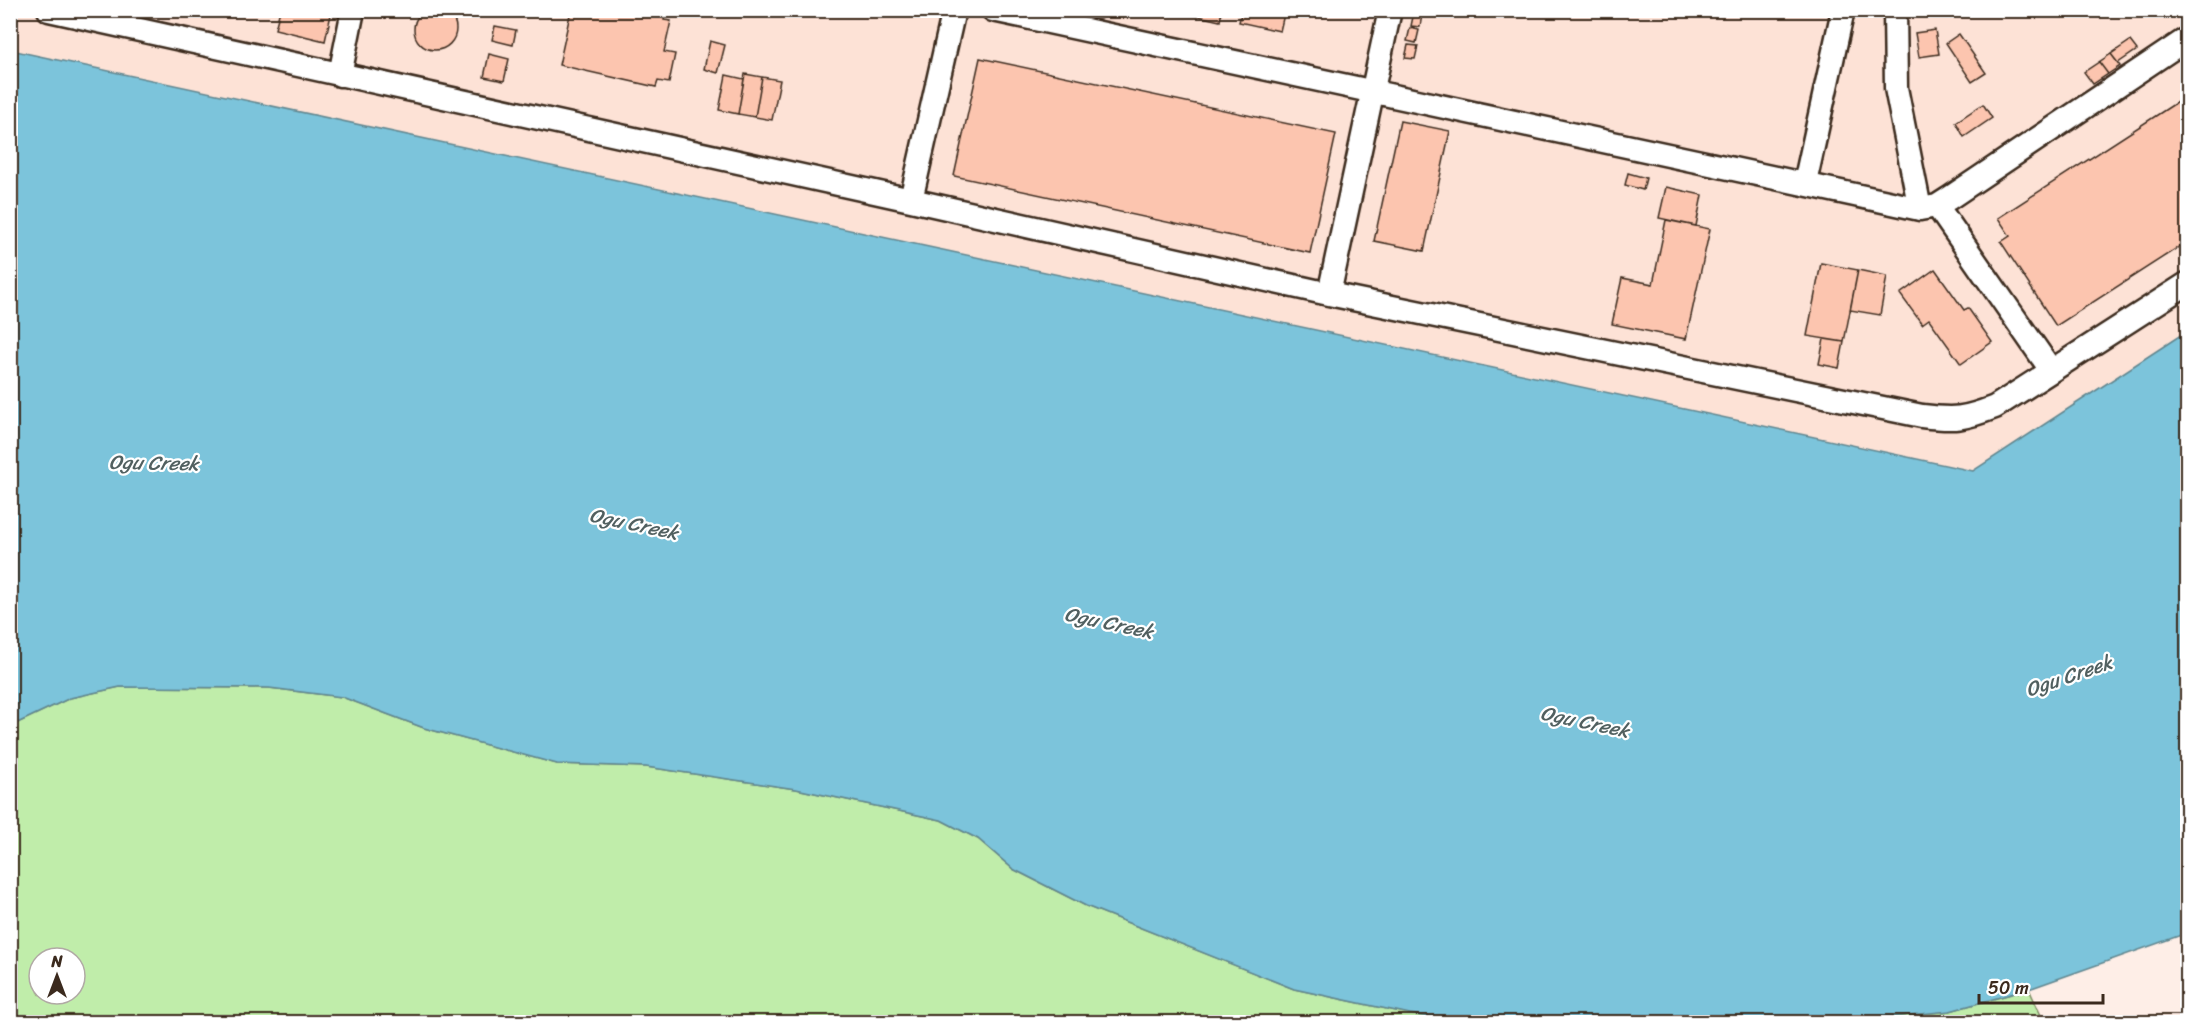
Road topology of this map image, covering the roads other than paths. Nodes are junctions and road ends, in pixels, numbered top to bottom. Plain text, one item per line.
1 (49, 10) edge
2 (353, 10) edge
3 (954, 10) edge
4 (993, 10) edge
5 (1390, 10) edge
6 (1843, 10) edge
7 (1895, 10) edge
8 (2187, 38) edge
9 (340, 75) junction
10 (1371, 93) junction
11 (1805, 183) junction
12 (910, 200) junction
13 (1929, 207) junction
14 (2187, 283) edge
15 (1329, 294) junction
16 (2051, 370) junction

1 - 9 lane
2 - 9 lane
3 - 12 lane
4 - 10 lane
5 - 10 lane
6 - 11 lane
7 - 13 lane
8 - 13 lane
9 - 12 lane
10 - 11 lane
10 - 15 lane
11 - 13 lane
12 - 15 lane
13 - 16 lane
14 - 16 lane
15 - 16 lane

